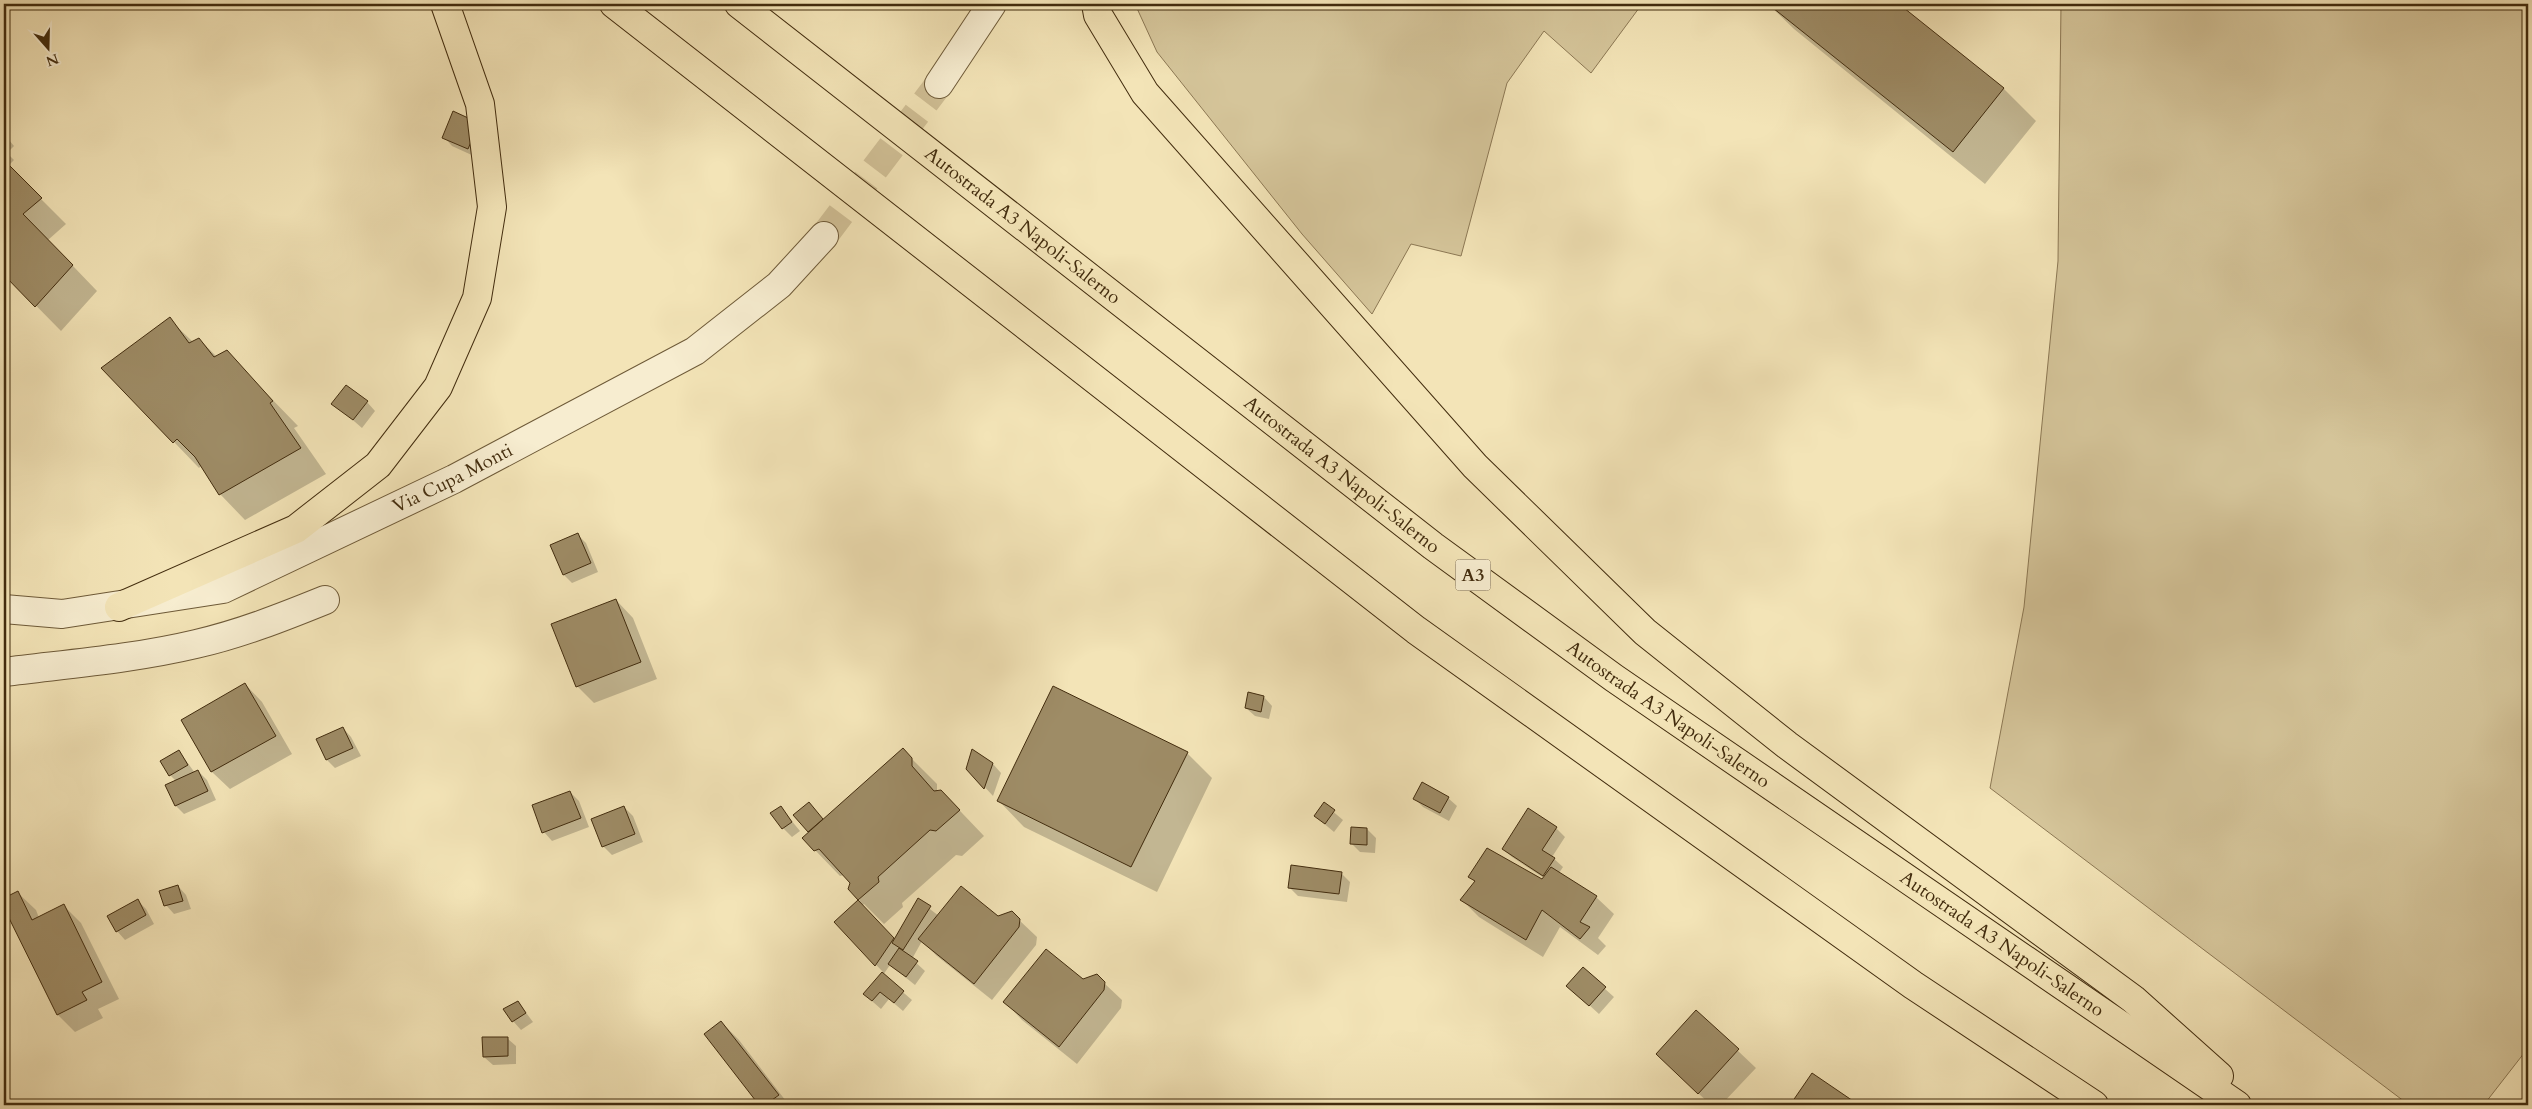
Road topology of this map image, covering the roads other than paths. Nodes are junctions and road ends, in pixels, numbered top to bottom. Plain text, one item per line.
1 (446, 4) edge
2 (614, 4) edge
3 (739, 4) edge
4 (992, 4) edge
5 (1096, 4) edge
6 (939, 84) tunnel mouth
7 (824, 236) tunnel mouth
8 (324, 600) dead end
9 (118, 606) junction
10 (4, 609) edge
11 (34, 613) junction
12 (4, 620) edge
13 (4, 672) edge
14 (2094, 1105) edge
15 (2237, 1105) edge
16 (2252, 1105) edge

1 - 9 highway
2 - 14 highway
3 - 15 highway, Autostrada A3 Napoli-Salerno / A3
4 - 6 street
5 - 16 highway
7 - 9 street, Via Cupa Monti
8 - 13 street
9 - 11 street, Via Cupa Monti
10 - 11 street, Via Cupa Monti
11 - 12 street, Via Cupa Monti

